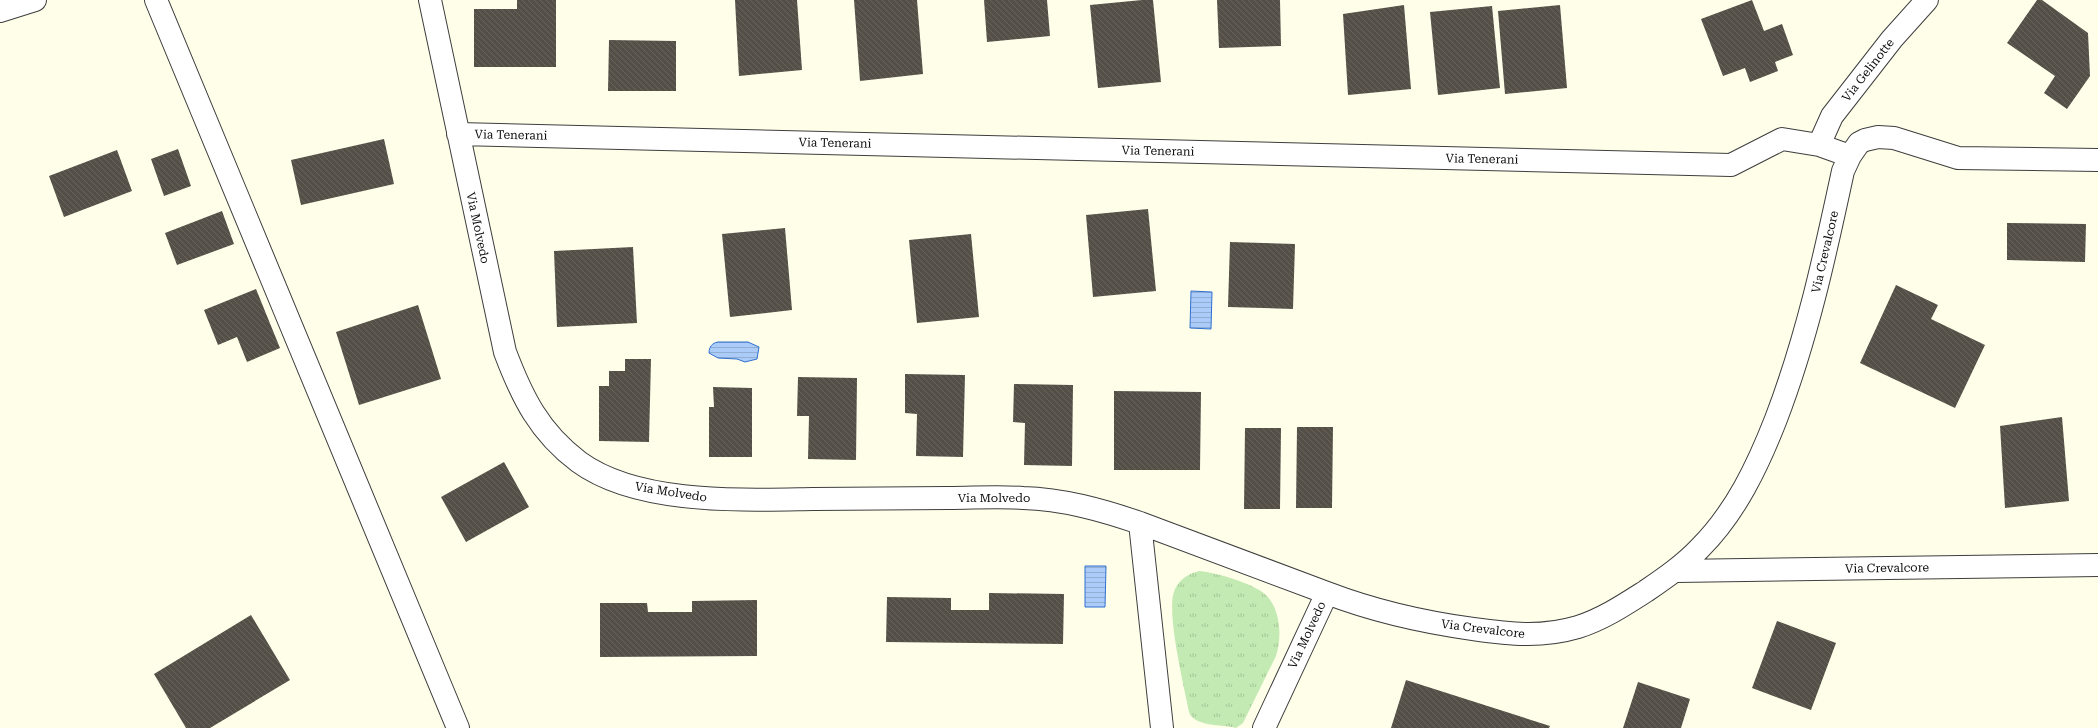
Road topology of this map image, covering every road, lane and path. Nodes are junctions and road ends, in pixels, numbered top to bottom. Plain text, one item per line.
1 (34, 0) edge
2 (156, 0) edge
3 (430, 0) edge
4 (1927, 0) edge
5 (0, 11) edge
6 (458, 134) junction
7 (1819, 145) junction
8 (1850, 156) junction
9 (2098, 160) edge
10 (1140, 523) junction
11 (2098, 565) edge
12 (1676, 570) junction
13 (1327, 593) junction
14 (458, 728) edge
15 (1162, 728) edge
16 (1264, 728) edge

1 - 5 street
2 - 14 street
3 - 6 street, Via Molvedo
4 - 7 street, Via Gelinotte
6 - 7 street, Via Tenerani
6 - 10 street, Via Molvedo
7 - 8 street, Via Tenerani
8 - 9 street, Via Crevalcore
8 - 12 street, Via Crevalcore
10 - 13 street, Via Molvedo
10 - 15 street
11 - 12 street, Via Crevalcore
12 - 13 street, Via Crevalcore
13 - 16 street, Via Molvedo

